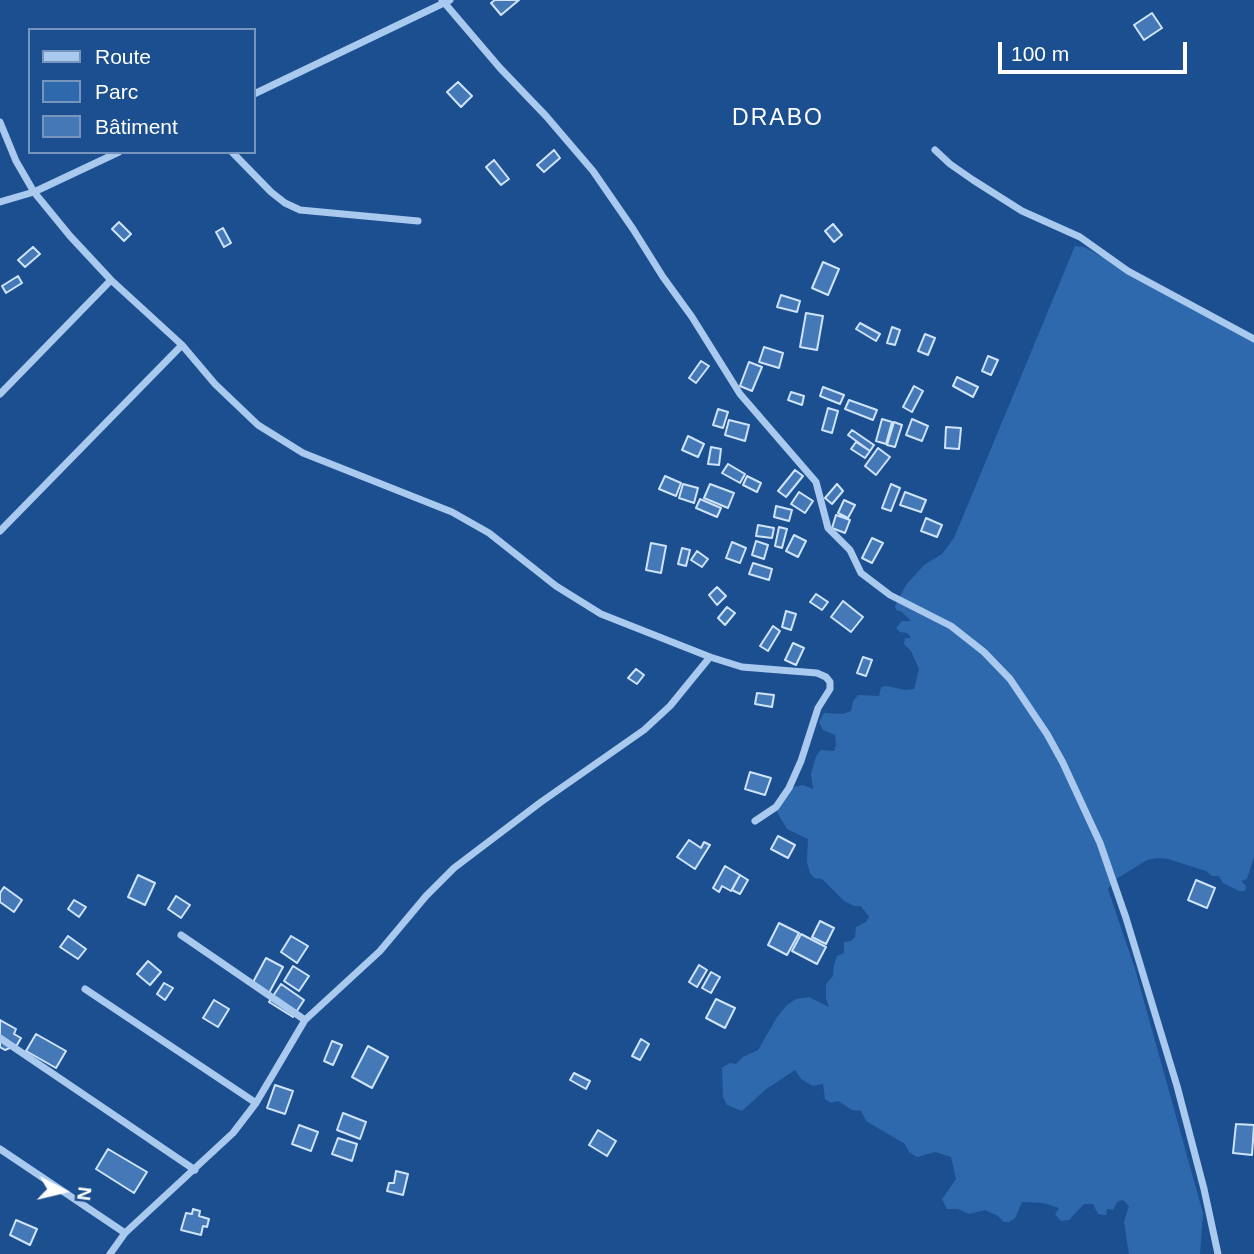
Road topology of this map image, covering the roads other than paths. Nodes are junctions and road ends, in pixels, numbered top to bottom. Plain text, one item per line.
1 (446, 1) edge
2 (256, 92) edge
3 (0, 122) edge
4 (935, 150) dead end
5 (115, 154) edge
6 (234, 154) edge
7 (33, 192) junction
8 (0, 202) edge
9 (418, 221) dead end
10 (111, 280) junction
11 (1254, 339) edge
12 (183, 345) junction
13 (0, 394) edge
14 (0, 531) edge
15 (709, 657) junction
16 (755, 821) dead end
17 (181, 935) dead end
18 (85, 989) dead end
19 (305, 1020) junction
20 (0, 1038) edge
21 (256, 1103) junction
22 (0, 1149) edge
23 (194, 1170) junction
24 (125, 1233) junction
25 (110, 1254) edge
26 (1217, 1254) edge

1 - 2 street
1 - 26 street
3 - 7 street
4 - 11 street
5 - 7 street
6 - 9 street
7 - 8 street
7 - 10 street
10 - 12 street
10 - 13 street
12 - 14 street
12 - 15 street
15 - 16 street
15 - 19 street
17 - 19 street
18 - 21 street
19 - 21 street
20 - 23 street
21 - 23 street
22 - 24 street
23 - 24 street
24 - 25 street

